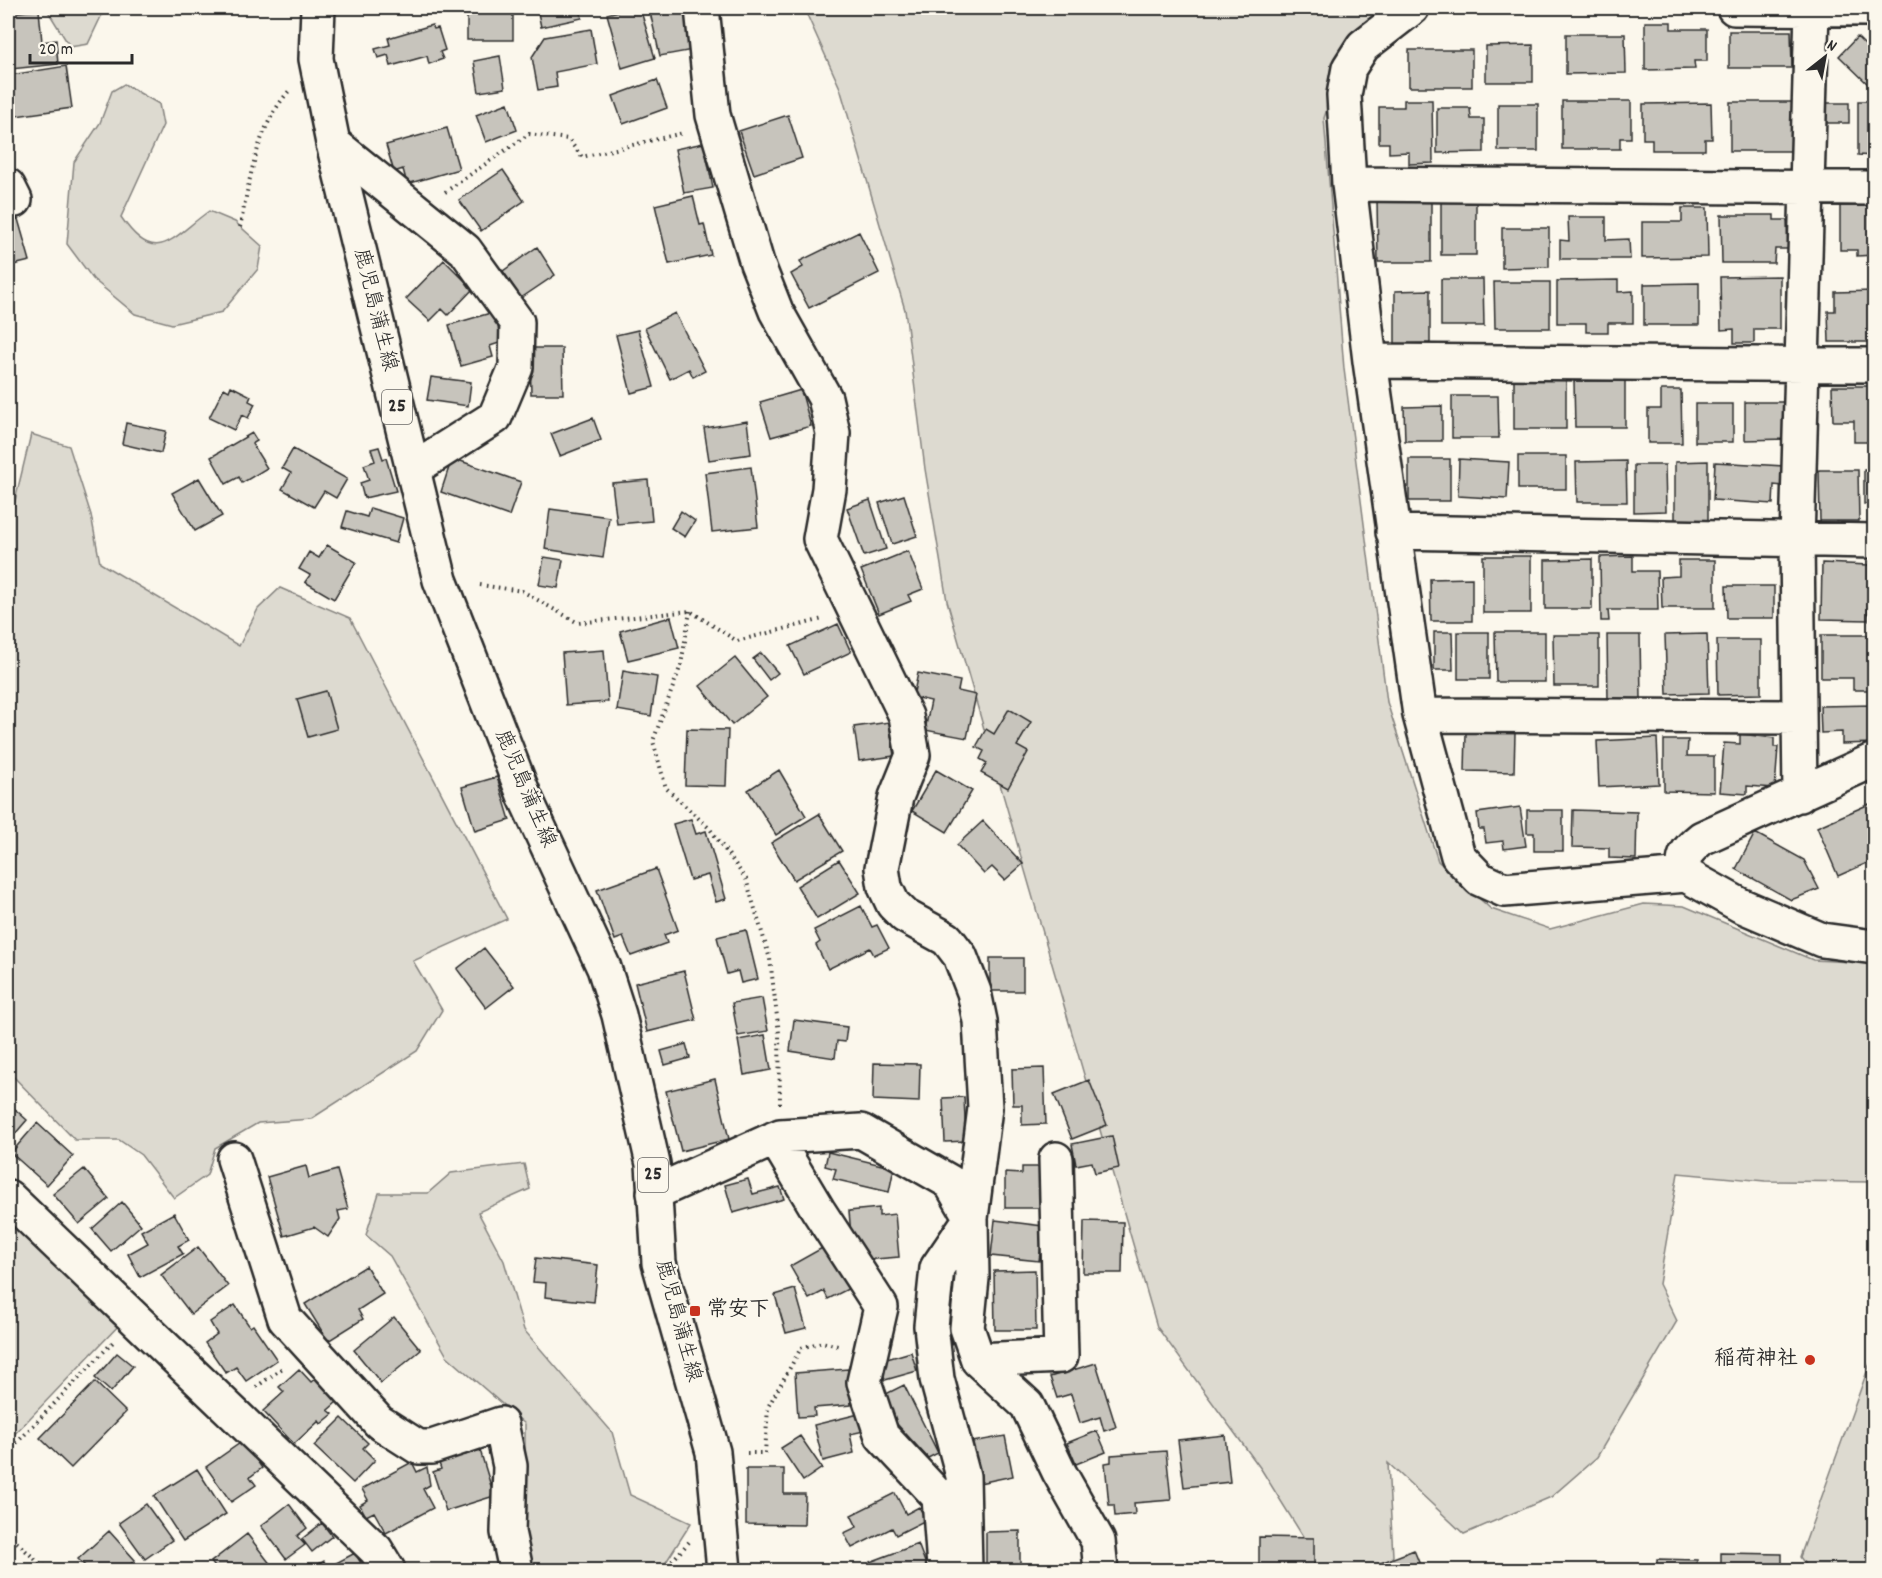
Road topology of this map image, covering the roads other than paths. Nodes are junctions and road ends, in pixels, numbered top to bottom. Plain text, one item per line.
1 (318, 8) edge
2 (702, 8) edge
3 (1412, 8) edge
4 (1734, 8) edge
5 (1812, 9) junction
6 (1875, 9) edge
7 (333, 143) junction
8 (1349, 184) junction
9 (1806, 187) junction
10 (1875, 188) edge
11 (1370, 361) junction
12 (1801, 365) junction
13 (1875, 365) edge
14 (413, 470) junction
15 (1393, 532) junction
16 (1797, 541) junction
17 (1875, 542) edge
18 (1420, 715) junction
19 (1798, 717) junction
20 (1875, 760) edge
21 (1800, 795) junction
22 (1686, 875) junction
23 (1875, 947) edge
24 (778, 1137) junction
25 (234, 1159) dead end
26 (1056, 1159) dead end
27 (654, 1192) junction
28 (8, 1197) edge
29 (971, 1218) junction
30 (978, 1360) junction
31 (388, 1570) edge
32 (516, 1570) edge
33 (724, 1570) edge
34 (944, 1570) edge
35 (964, 1570) edge
36 (1101, 1570) edge

1 - 7 street, 鹿児島蒲生線 / 25
2 - 29 street
3 - 8 street
4 - 5 street
5 - 6 street
5 - 9 street
7 - 14 street, 鹿児島蒲生線 / 25
7 - 14 street
8 - 9 street
8 - 11 street
9 - 10 street
9 - 12 street
11 - 12 street
11 - 15 street
12 - 13 street
12 - 16 street
14 - 27 street, 鹿児島蒲生線 / 25
15 - 16 street
15 - 18 street
16 - 17 street
16 - 19 street
18 - 19 street
18 - 22 street
19 - 21 street
20 - 21 street
21 - 22 street
22 - 23 street
24 - 27 street
24 - 29 street
24 - 34 street
25 - 32 street
26 - 30 street
27 - 33 street, 鹿児島蒲生線 / 25
28 - 31 street
29 - 30 street
29 - 35 street
30 - 36 street

